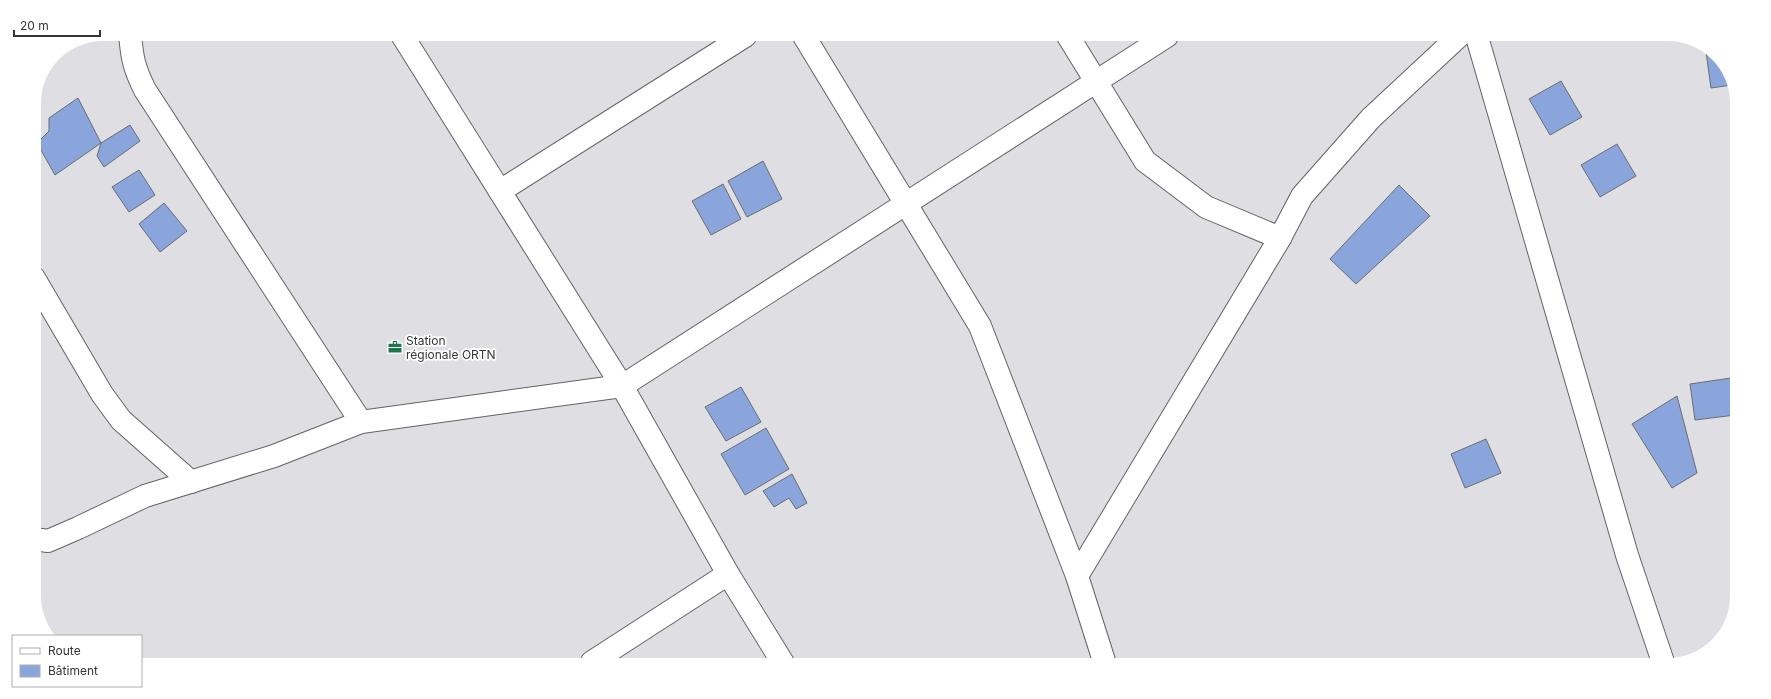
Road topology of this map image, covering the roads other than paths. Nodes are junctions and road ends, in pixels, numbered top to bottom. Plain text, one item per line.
1 (131, 41) edge
2 (406, 41) edge
3 (737, 41) edge
4 (807, 41) edge
5 (1071, 41) edge
6 (1159, 41) edge
7 (1454, 41) edge
8 (1478, 41) edge
9 (1096, 82) junction
10 (500, 191) junction
11 (906, 204) junction
12 (1280, 238) junction
13 (41, 290) edge
14 (622, 386) junction
15 (361, 422) junction
16 (191, 482) junction
17 (41, 540) edge
18 (728, 574) junction
19 (1077, 576) junction
20 (598, 658) edge
21 (779, 658) edge
22 (1103, 658) edge
23 (1662, 658) edge

1 - 15 street
2 - 10 street
3 - 10 street
4 - 11 street
5 - 9 street
6 - 9 street
7 - 12 street
8 - 23 street
9 - 11 street
9 - 12 street
10 - 14 street
11 - 14 street
11 - 19 street
12 - 19 street
13 - 16 street
14 - 15 street
14 - 18 street
15 - 16 street
16 - 17 street
18 - 20 street
18 - 21 street
19 - 22 street

